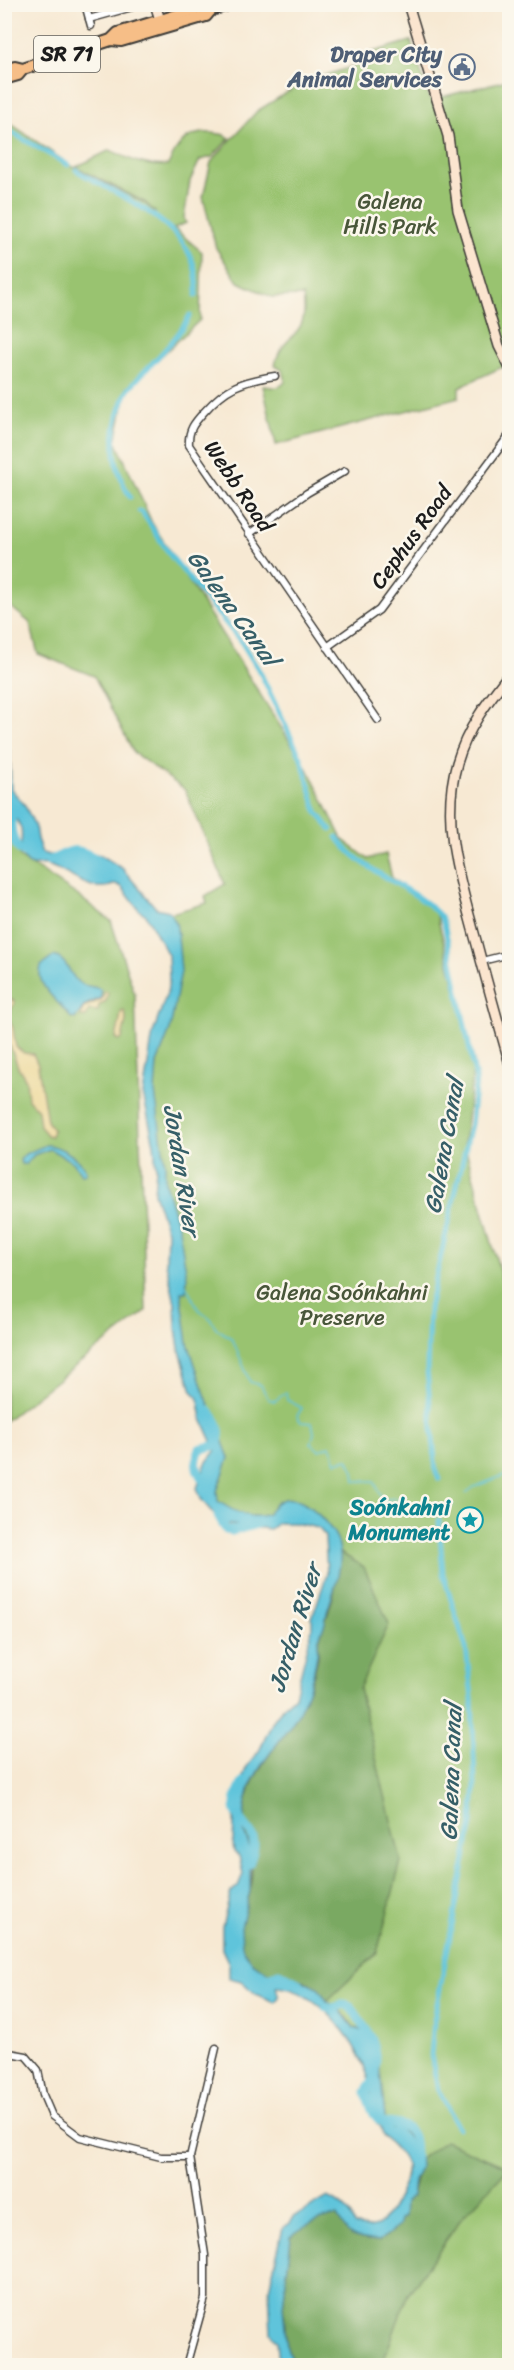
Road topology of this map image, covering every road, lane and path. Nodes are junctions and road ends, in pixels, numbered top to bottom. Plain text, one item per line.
1 (86, 4) edge
2 (143, 4) edge
3 (155, 4) edge
4 (231, 4) edge
5 (408, 4) edge
6 (211, 10) junction
7 (160, 20) junction
8 (111, 40) junction
9 (23, 69) junction
10 (4, 70) edge
11 (4, 79) edge
12 (510, 368) edge
13 (275, 376) dead end
14 (510, 434) edge
15 (345, 471) dead end
16 (249, 534) junction
17 (327, 647) junction
18 (510, 673) edge
19 (378, 720) dead end
20 (510, 954) edge
21 (482, 962) junction
22 (510, 1064) edge
23 (216, 2048) dead end
24 (4, 2052) edge
25 (190, 2157) junction
26 (186, 2366) edge

1 - 2 street
3 - 7 street
4 - 6 main road, SR 71
5 - 12 street
6 - 7 main road, SR 71
6 - 8 main road, SR 71
7 - 8 main road, SR 71
8 - 9 main road, SR 71
9 - 10 main road, SR 71
9 - 11 main road, SR 71
13 - 16 street, Webb Road
14 - 17 street, Cephus Road
15 - 16 street
16 - 17 street, Webb Road
17 - 19 street, Webb Road
18 - 21 street
20 - 21 street
21 - 22 street
23 - 25 street
24 - 25 street
25 - 26 street

